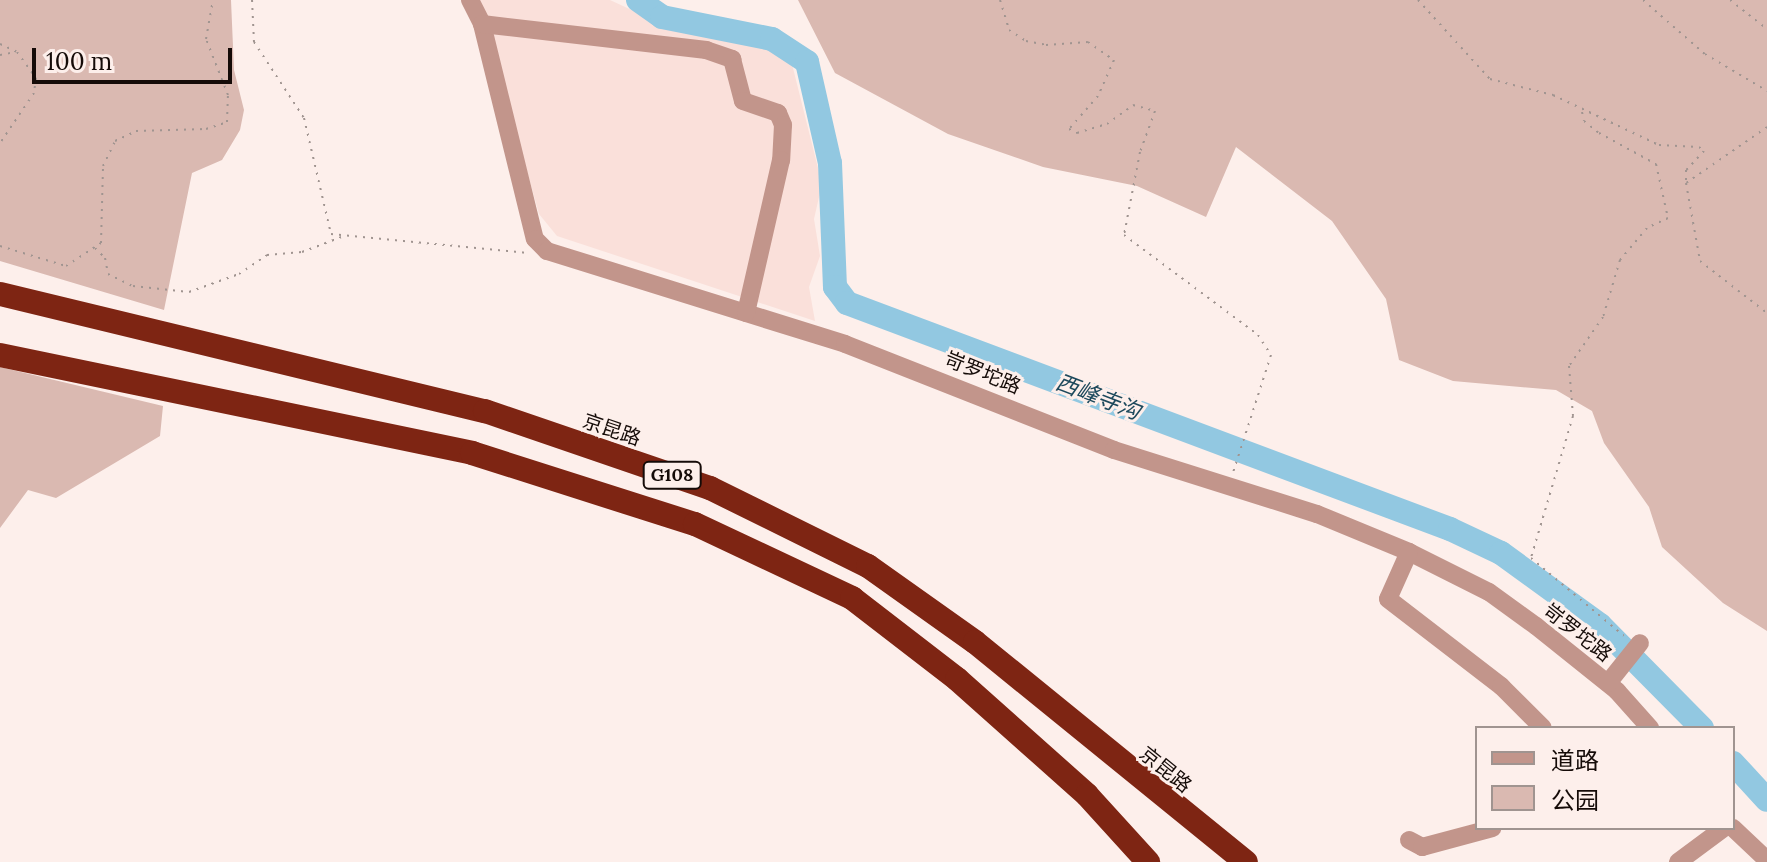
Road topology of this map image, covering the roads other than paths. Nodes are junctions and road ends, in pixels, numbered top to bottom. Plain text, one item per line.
1 (470, 0) edge
2 (482, 24) junction
3 (0, 294) edge
4 (746, 313) junction
5 (0, 355) edge
6 (1409, 552) junction
7 (1638, 646) road end
8 (1608, 683) junction
9 (1541, 726) edge
10 (1648, 726) edge
11 (1486, 830) edge
12 (1721, 830) edge
13 (1735, 830) edge
14 (1409, 840) dead end
15 (1767, 860) edge
16 (1148, 862) edge
17 (1246, 862) edge
18 (1678, 862) edge

1 - 2 street
2 - 4 street, 岢罗坨路
2 - 4 street
3 - 17 highway, 京昆路 / G108
4 - 6 street, 岢罗坨路
5 - 16 highway, G108
6 - 8 street, 岢罗坨路
6 - 9 street
7 - 8 street
8 - 10 street, 岢罗坨路
11 - 14 street
12 - 18 street
13 - 15 street

